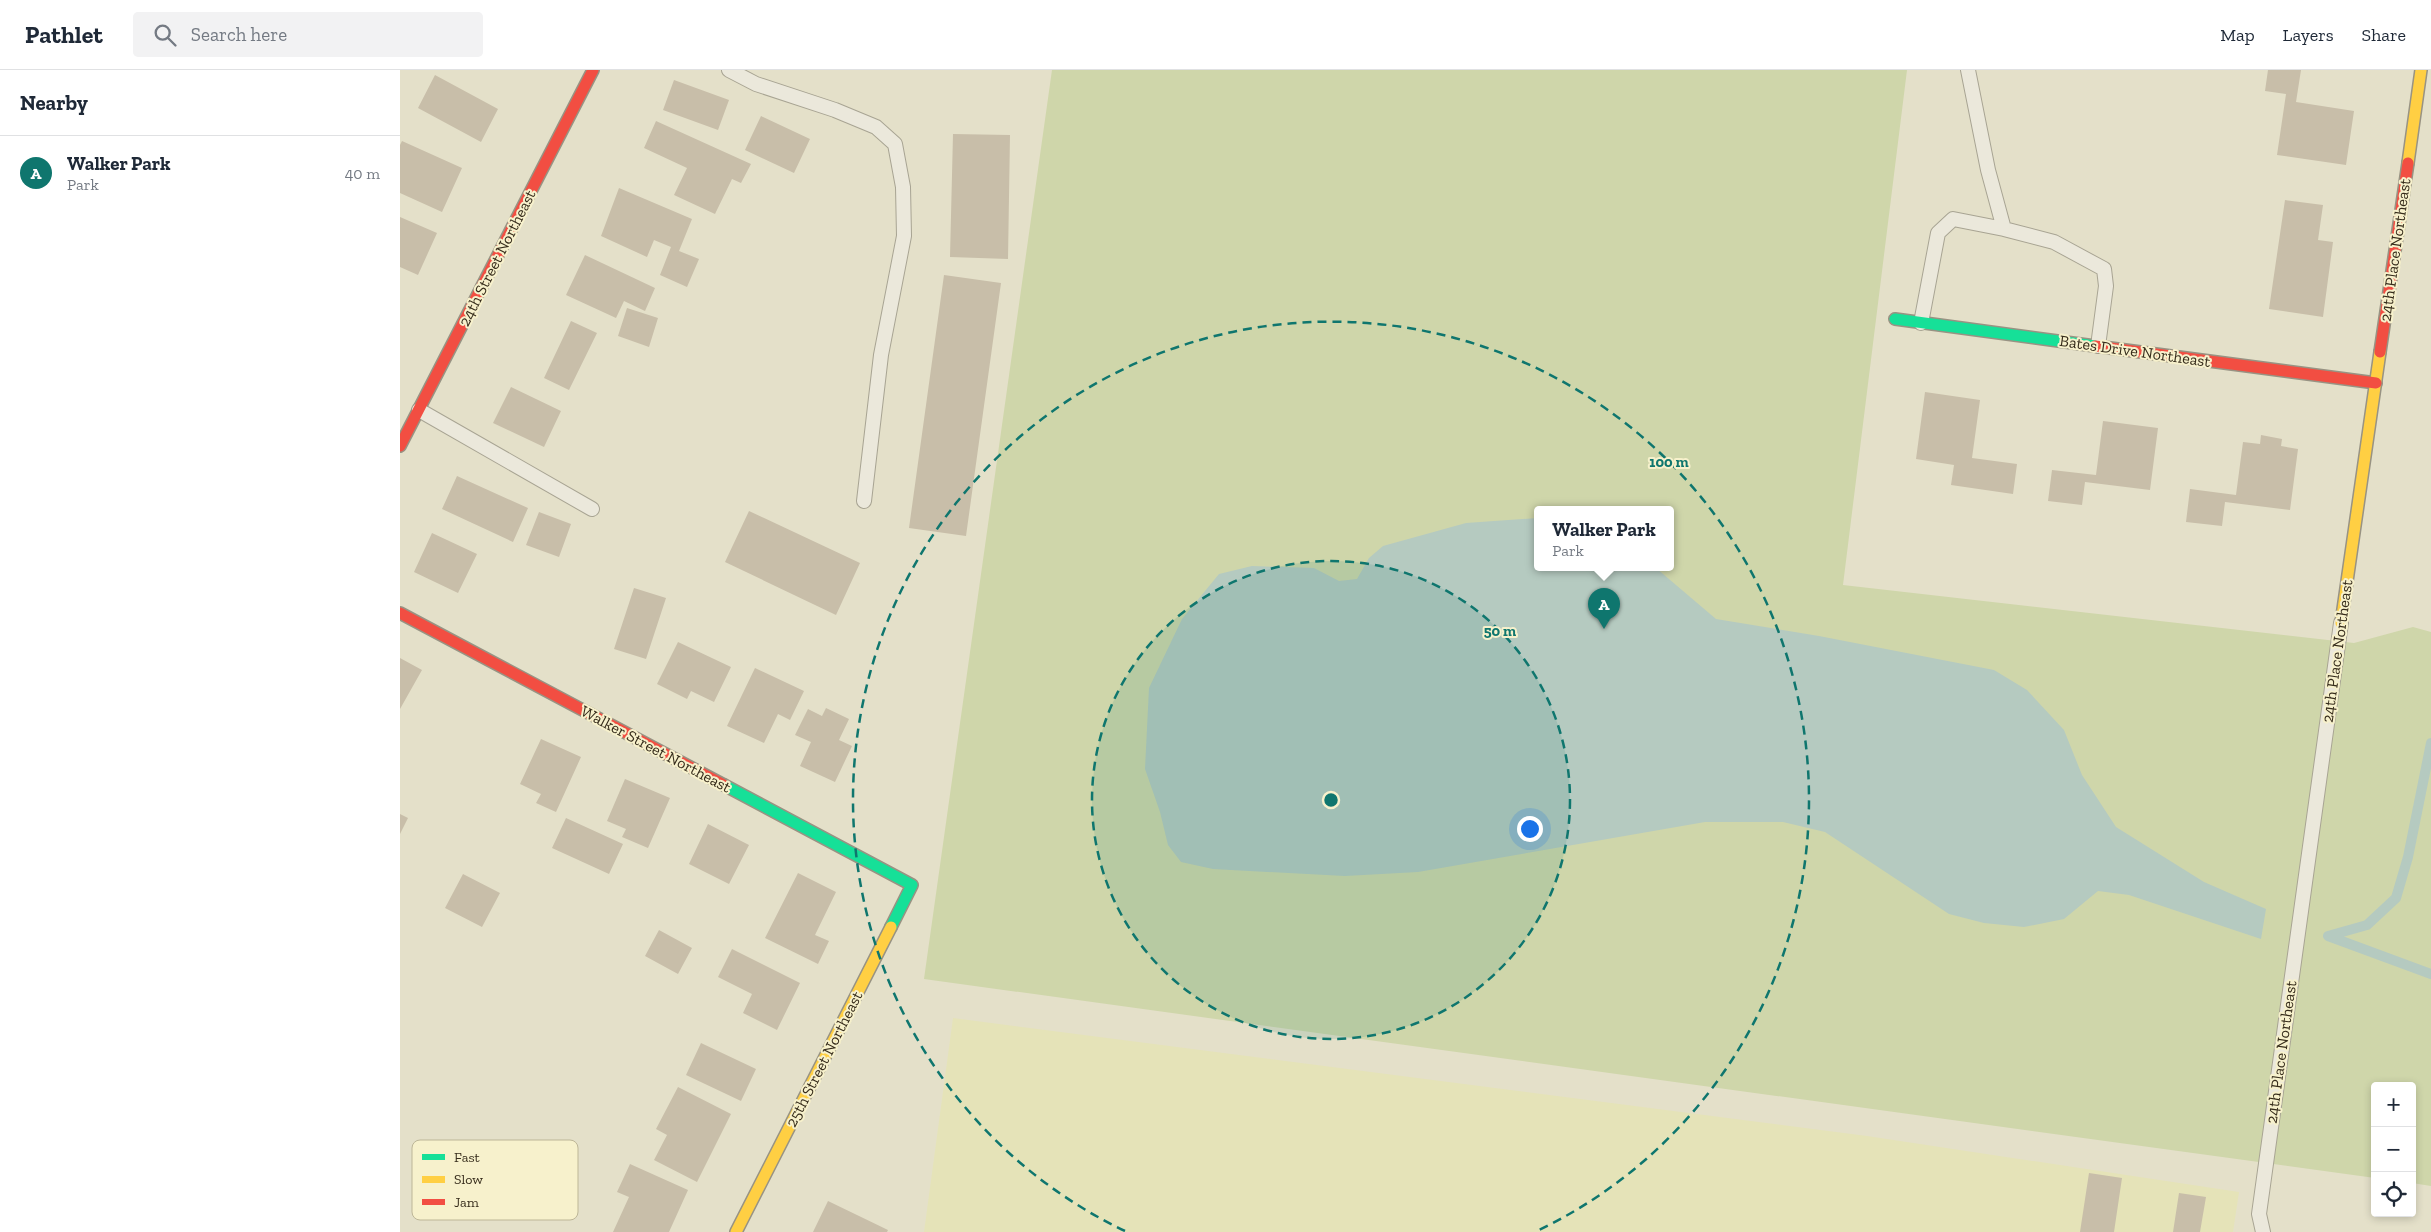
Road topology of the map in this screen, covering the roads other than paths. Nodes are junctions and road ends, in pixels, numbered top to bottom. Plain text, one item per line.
1 (593, 70) edge
2 (729, 70) edge
3 (1968, 70) edge
4 (2421, 70) edge
5 (2004, 228) junction
6 (1894, 319) dead end
7 (1921, 323) junction
8 (2098, 346) junction
9 (2376, 383) junction
10 (419, 410) junction
11 (400, 446) edge
12 (864, 501) dead end
13 (592, 509) dead end
14 (400, 613) edge
15 (2341, 623) joint
16 (912, 885) joint
17 (736, 1232) edge
18 (2263, 1232) edge

1 - 10 street, 24th Street Northeast
2 - 12 lane
3 - 5 lane
4 - 9 street, 24th Place Northeast
5 - 7 lane
5 - 8 lane
6 - 7 street, Bates Drive Northeast
7 - 8 street, Bates Drive Northeast
8 - 9 street, Bates Drive Northeast
9 - 15 street, 24th Place Northeast
10 - 11 street, 24th Street Northeast
10 - 13 lane
14 - 16 street, Walker Street Northeast
15 - 18 lane, 24th Place Northeast
16 - 17 street, 25th Street Northeast

